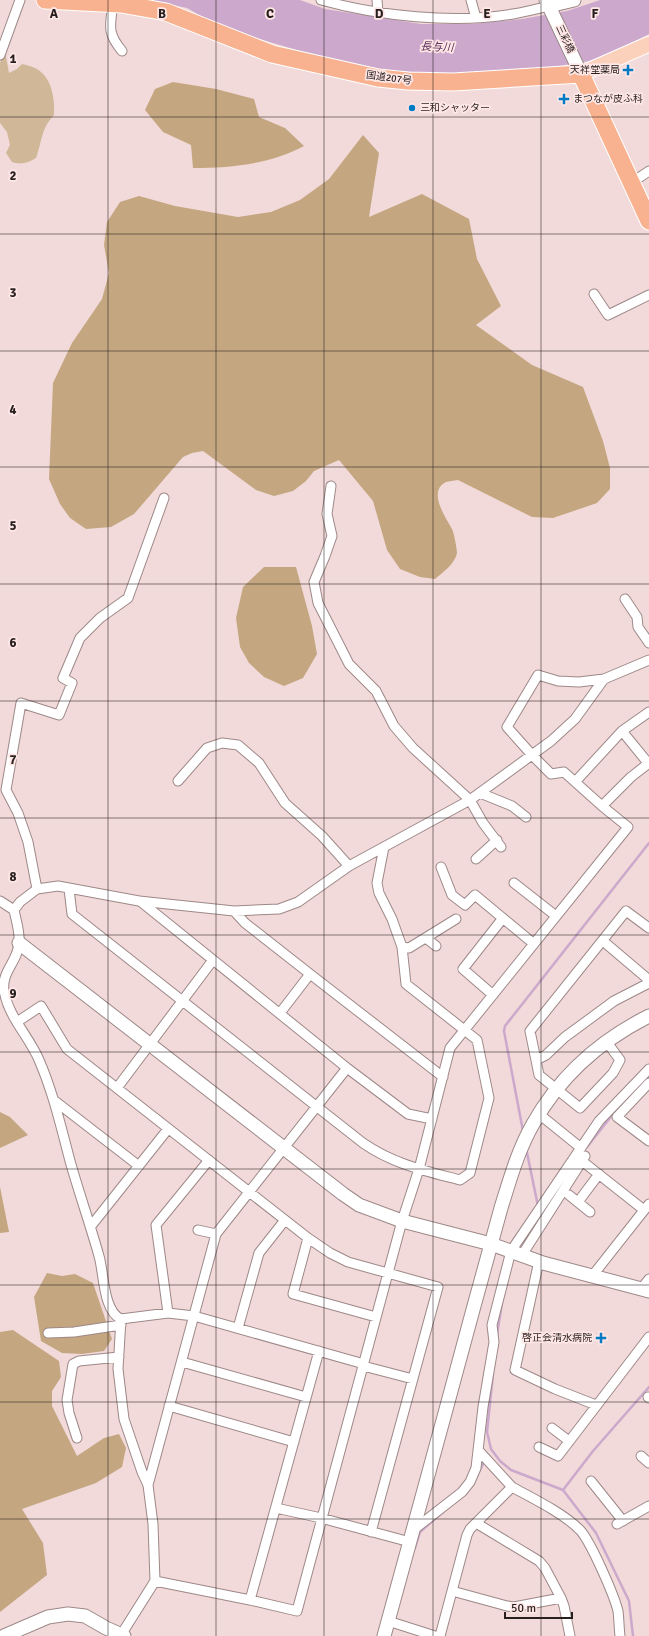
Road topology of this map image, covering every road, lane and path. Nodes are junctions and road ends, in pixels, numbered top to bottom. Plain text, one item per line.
1 (20, 0) edge
2 (45, 0) edge
3 (66, 0) edge
4 (321, 0) edge
5 (377, 0) edge
6 (471, 0) edge
7 (574, 0) edge
8 (113, 4) junction
9 (549, 5) edge
10 (378, 12) junction
11 (476, 18) junction
12 (649, 44) edge
13 (122, 51) dead end
14 (0, 55) edge
15 (579, 71) junction
16 (649, 171) edge
17 (631, 183) junction
18 (649, 222) edge
19 (594, 294) dead end
20 (649, 295) edge
21 (331, 486) dead end
22 (164, 498) dead end
23 (625, 599) dead end
24 (649, 643) edge
25 (649, 660) edge
26 (604, 679) junction
27 (649, 712) edge
28 (622, 731) junction
29 (532, 755) junction
30 (649, 763) edge
31 (178, 781) dead end
32 (575, 782) junction
33 (480, 793) junction
34 (470, 800) junction
35 (602, 806) junction
36 (526, 817) dead end
37 (384, 847) junction
38 (476, 858) dead end
39 (349, 866) junction
40 (441, 867) dead end
41 (514, 883) dead end
42 (37, 889) junction
43 (69, 889) junction
44 (0, 901) edge
45 (139, 901) junction
46 (14, 910) junction
47 (234, 911) junction
48 (556, 916) junction
49 (503, 918) junction
50 (456, 919) dead end
51 (649, 928) edge
52 (426, 938) junction
53 (603, 942) junction
54 (19, 943) junction
55 (534, 944) junction
56 (436, 946) dead end
57 (402, 948) junction
58 (213, 960) junction
59 (310, 974) junction
60 (649, 982) edge
61 (493, 995) junction
62 (182, 1001) junction
63 (280, 1013) junction
64 (649, 1016) edge
65 (16, 1022) junction
66 (465, 1030) junction
67 (606, 1041) junction
68 (150, 1043) junction
69 (536, 1060) junction
70 (347, 1068) junction
71 (649, 1069) edge
72 (443, 1077) junction
73 (649, 1083) edge
74 (117, 1088) junction
75 (555, 1090) junction
76 (55, 1101) junction
77 (317, 1106) junction
78 (539, 1114) junction
79 (432, 1119) junction
80 (168, 1129) junction
81 (649, 1141) edge
82 (284, 1148) junction
83 (581, 1154) junction
84 (209, 1160) junction
85 (139, 1166) junction
86 (419, 1169) junction
87 (599, 1174) junction
88 (249, 1190) junction
89 (569, 1195) dead end
90 (578, 1202) junction
91 (647, 1207) edge
92 (590, 1212) dead end
93 (285, 1220) junction
94 (402, 1221) junction
95 (91, 1226) junction
96 (198, 1230) dead end
97 (216, 1234) junction
98 (308, 1238) junction
99 (491, 1244) junction
100 (516, 1253) junction
101 (539, 1261) junction
102 (388, 1273) junction
103 (593, 1275) junction
104 (646, 1286) edge
105 (168, 1313) junction
106 (194, 1316) junction
107 (376, 1318) junction
108 (121, 1322) junction
109 (238, 1328) junction
110 (48, 1333) dead end
111 (649, 1337) edge
112 (320, 1351) junction
113 (118, 1357) junction
114 (182, 1362) junction
115 (363, 1365) junction
116 (413, 1379) junction
117 (306, 1397) junction
118 (596, 1405) junction
119 (169, 1406) junction
120 (552, 1428) dead end
121 (78, 1438) dead end
122 (569, 1441) junction
123 (294, 1442) junction
124 (539, 1447) dead end
125 (479, 1451) junction
126 (641, 1456) dead end
127 (649, 1463) edge
128 (591, 1481) dead end
129 (148, 1485) junction
130 (512, 1487) junction
131 (649, 1506) edge
132 (276, 1508) junction
133 (321, 1518) junction
134 (476, 1522) junction
135 (371, 1532) junction
136 (411, 1537) junction
137 (155, 1581) junction
138 (452, 1591) junction
139 (561, 1598) junction
140 (250, 1600) junction
141 (389, 1621) junction
142 (106, 1632) edge
143 (123, 1635) edge
144 (4, 1636) edge
145 (384, 1636) edge
146 (434, 1636) edge
147 (440, 1636) edge
148 (570, 1636) edge
149 (620, 1636) edge

1 - 14 street
2 - 3 highway, 国道207号
3 - 8 highway, 国道207号
4 - 10 street
5 - 10 street
6 - 11 street
7 - 9 street
8 - 13 street
8 - 15 highway, 国道207号
9 - 11 street
9 - 15 street, 三彩橋
10 - 11 street
12 - 15 main road
15 - 17 highway
16 - 17 street
17 - 18 highway
19 - 20 street
21 - 34 street
22 - 42 street
23 - 24 street
25 - 26 street
26 - 29 street
26 - 29 street
27 - 28 street
28 - 30 street
28 - 32 street
29 - 32 street
29 - 33 street
30 - 35 street
31 - 39 street
32 - 35 street
33 - 34 street
33 - 36 street
34 - 37 street
34 - 38 street
35 - 48 street
37 - 39 street
37 - 57 street
39 - 47 street
40 - 49 street
41 - 48 street
42 - 43 street
42 - 46 street
43 - 45 street
43 - 62 street
44 - 46 street
45 - 47 street
45 - 58 street
46 - 54 street
47 - 59 street
48 - 55 street
49 - 55 street
49 - 61 street
50 - 52 street
51 - 53 street
52 - 56 street
52 - 57 street
53 - 60 street
53 - 69 street
54 - 65 street
54 - 68 street
55 - 61 street
57 - 66 street
58 - 62 street
58 - 63 street
59 - 63 street
59 - 72 street
60 - 69 street
61 - 66 street
62 - 68 street
62 - 77 street
63 - 70 street
64 - 67 street
65 - 74 street
65 - 76 street
66 - 72 street
66 - 86 street
67 - 75 street
67 - 75 street
68 - 74 street
68 - 82 street
69 - 75 street
70 - 77 street
70 - 79 street
71 - 83 street
72 - 79 street
73 - 81 street
74 - 80 street
75 - 78 street
76 - 85 street
76 - 95 street
77 - 82 street
77 - 86 street
78 - 83 street
78 - 99 street
79 - 86 street
80 - 84 street
80 - 85 street
82 - 88 street
82 - 94 street
83 - 87 street
83 - 100 street
83 - 100 street
84 - 88 street
84 - 105 street
85 - 95 street
86 - 94 street
87 - 90 street
87 - 91 street
88 - 93 street
88 - 97 street
89 - 90 street
90 - 92 street
91 - 103 street
93 - 98 street
93 - 109 street
94 - 99 street
94 - 102 street
95 - 108 street
96 - 97 street
97 - 106 street
98 - 102 street
98 - 107 street
99 - 100 street
99 - 136 street
100 - 101 street
100 - 125 street
101 - 103 street
101 - 118 street
102 - 107 street
102 - 116 street
103 - 104 street
105 - 106 street
105 - 108 street
106 - 109 street
106 - 114 street
107 - 115 street
108 - 110 street
108 - 113 street
109 - 112 street
111 - 118 street
112 - 115 street
112 - 117 street
113 - 121 street
113 - 129 street
114 - 117 street
114 - 119 street
115 - 116 street
115 - 133 street
116 - 135 street
117 - 123 street
118 - 122 street
119 - 123 street
119 - 129 street
120 - 122 street
122 - 124 street
123 - 132 street
125 - 130 street
125 - 136 street
126 - 127 street
128 - 131 street
129 - 137 street
130 - 134 street
130 - 149 street
132 - 133 street
132 - 140 street
133 - 135 street
133 - 140 street
134 - 138 street
134 - 139 street
135 - 136 street
136 - 141 street
137 - 140 street
137 - 143 street
138 - 139 street
138 - 147 street
139 - 148 street
141 - 145 street
141 - 146 street
142 - 143 street
142 - 144 street

